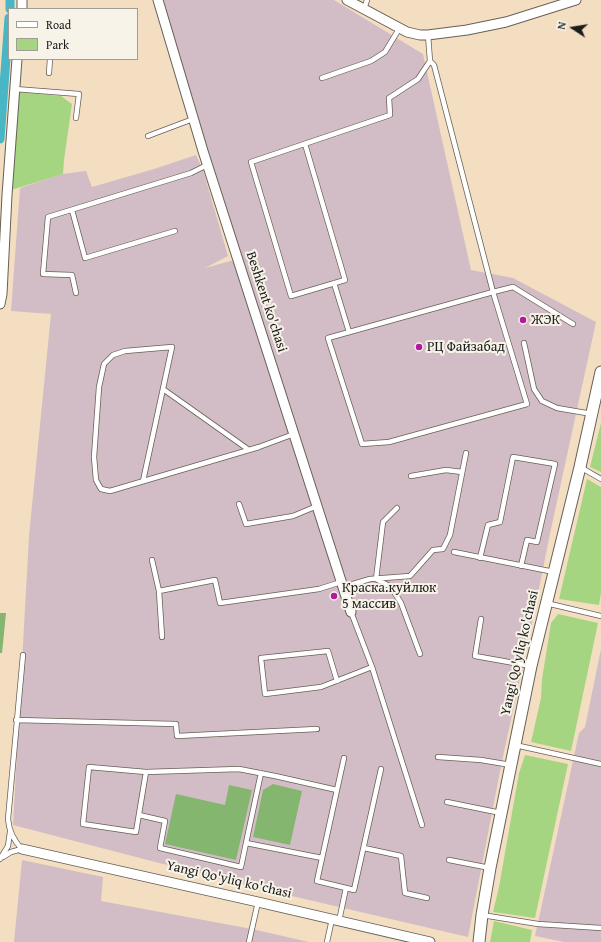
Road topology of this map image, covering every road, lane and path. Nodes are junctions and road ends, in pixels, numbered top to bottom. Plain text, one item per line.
1 (158, 0) edge
2 (347, 0) edge
3 (367, 0) edge
4 (576, 0) edge
5 (364, 9) junction
6 (399, 29) junction
7 (428, 35) junction
8 (17, 60) edge
9 (50, 60) edge
10 (430, 61) junction
11 (49, 73) dead end
12 (322, 78) dead end
13 (15, 88) junction
14 (76, 118) dead end
15 (193, 119) junction
16 (148, 136) dead end
17 (305, 144) junction
18 (207, 165) junction
19 (72, 210) junction
20 (175, 231) dead end
21 (334, 283) junction
22 (493, 292) junction
23 (76, 293) dead end
24 (0, 304) edge
25 (573, 324) dead end
26 (349, 332) junction
27 (524, 342) dead end
28 (601, 372) edge
29 (163, 389) junction
30 (592, 414) junction
31 (294, 434) junction
32 (249, 450) junction
33 (466, 453) dead end
34 (580, 467) junction
35 (462, 472) junction
36 (411, 476) dead end
37 (601, 479) edge
38 (143, 481) junction
39 (239, 504) dead end
40 (317, 506) junction
41 (397, 508) dead end
42 (454, 552) dead end
43 (480, 558) junction
44 (152, 560) dead end
45 (521, 566) junction
46 (554, 572) junction
47 (376, 578) junction
48 (342, 584) junction
49 (159, 591) junction
50 (546, 603) junction
51 (351, 612) joint
52 (601, 616) edge
53 (481, 619) dead end
54 (162, 637) dead end
55 (420, 654) dead end
56 (23, 655) dead end
57 (531, 666) junction
58 (372, 667) junction
59 (337, 681) junction
60 (16, 720) junction
61 (317, 729) dead end
62 (515, 745) junction
63 (438, 757) dead end
64 (344, 758) dead end
65 (511, 764) junction
66 (601, 764) edge
67 (381, 769) dead end
68 (146, 772) junction
69 (261, 773) junction
70 (337, 790) junction
71 (447, 802) dead end
72 (501, 813) junction
73 (139, 815) junction
74 (422, 825) dead end
75 (10, 832) junction
76 (246, 843) junction
77 (364, 848) junction
78 (22, 849) junction
79 (322, 858) junction
80 (0, 859) edge
81 (449, 860) dead end
82 (490, 868) junction
83 (346, 888) junction
84 (427, 898) dead end
85 (258, 902) junction
86 (482, 915) junction
87 (336, 920) junction
88 (601, 928) edge
89 (249, 942) edge
90 (327, 942) edge
91 (430, 942) edge
92 (479, 942) edge

1 - 15 street, Beshkent ko'chasi
2 - 5 street
3 - 5 lane
4 - 7 street
5 - 6 street
6 - 7 street
6 - 12 lane
7 - 10 lane
8 - 13 street
9 - 11 lane
10 - 17 lane
10 - 22 lane
13 - 14 lane
13 - 24 street
15 - 16 lane
15 - 18 street, Beshkent ko'chasi
17 - 21 lane
17 - 21 lane
18 - 19 lane
18 - 31 street, Beshkent ko'chasi
19 - 20 lane
19 - 23 lane
21 - 26 lane
22 - 25 lane
22 - 26 lane
22 - 26 lane
27 - 30 lane
28 - 30 street, Yangi Qo'yliq ko'chasi
29 - 32 lane
29 - 38 lane
29 - 38 lane
30 - 34 street, Yangi Qo'yliq ko'chasi
31 - 32 lane
31 - 40 street, Beshkent ko'chasi
32 - 38 lane
33 - 35 lane
34 - 37 lane
34 - 46 street, Yangi Qo'yliq ko'chasi
35 - 36 lane
35 - 47 lane
39 - 40 lane
40 - 48 street, Beshkent ko'chasi
41 - 47 lane
42 - 43 lane
43 - 45 lane
43 - 45 lane
44 - 49 lane
45 - 46 lane
46 - 50 street, Yangi Qo'yliq ko'chasi
47 - 48 lane
47 - 55 lane
48 - 49 lane
48 - 51 street, Beshkent ko'chasi
49 - 54 lane
50 - 52 lane
50 - 57 street, Yangi Qo'yliq ko'chasi
51 - 58 lane
53 - 57 lane
56 - 60 lane
57 - 62 street, Yangi Qo'yliq ko'chasi
58 - 59 lane
58 - 74 lane
59 - 59 lane
60 - 61 lane
60 - 75 lane
62 - 65 street, Yangi Qo'yliq ko'chasi
62 - 66 lane
63 - 65 lane
64 - 70 lane
65 - 72 street, Yangi Qo'yliq ko'chasi
67 - 77 lane
68 - 69 lane
68 - 73 lane
68 - 73 lane
69 - 70 lane
69 - 76 lane
70 - 79 lane
71 - 72 lane
72 - 82 street, Yangi Qo'yliq ko'chasi
73 - 76 lane
75 - 78 lane
75 - 80 lane
76 - 79 lane
77 - 83 lane
77 - 84 lane
78 - 80 lane
78 - 85 street, Yangi Qo'yliq ko'chasi
79 - 83 lane
81 - 82 lane
82 - 86 street, Yangi Qo'yliq ko'chasi
83 - 87 lane
85 - 87 street, Yangi Qo'yliq ko'chasi
85 - 89 lane
86 - 88 lane
86 - 92 street, Yangi Qo'yliq ko'chasi
87 - 90 lane
87 - 91 street, Yangi Qo'yliq ko'chasi

